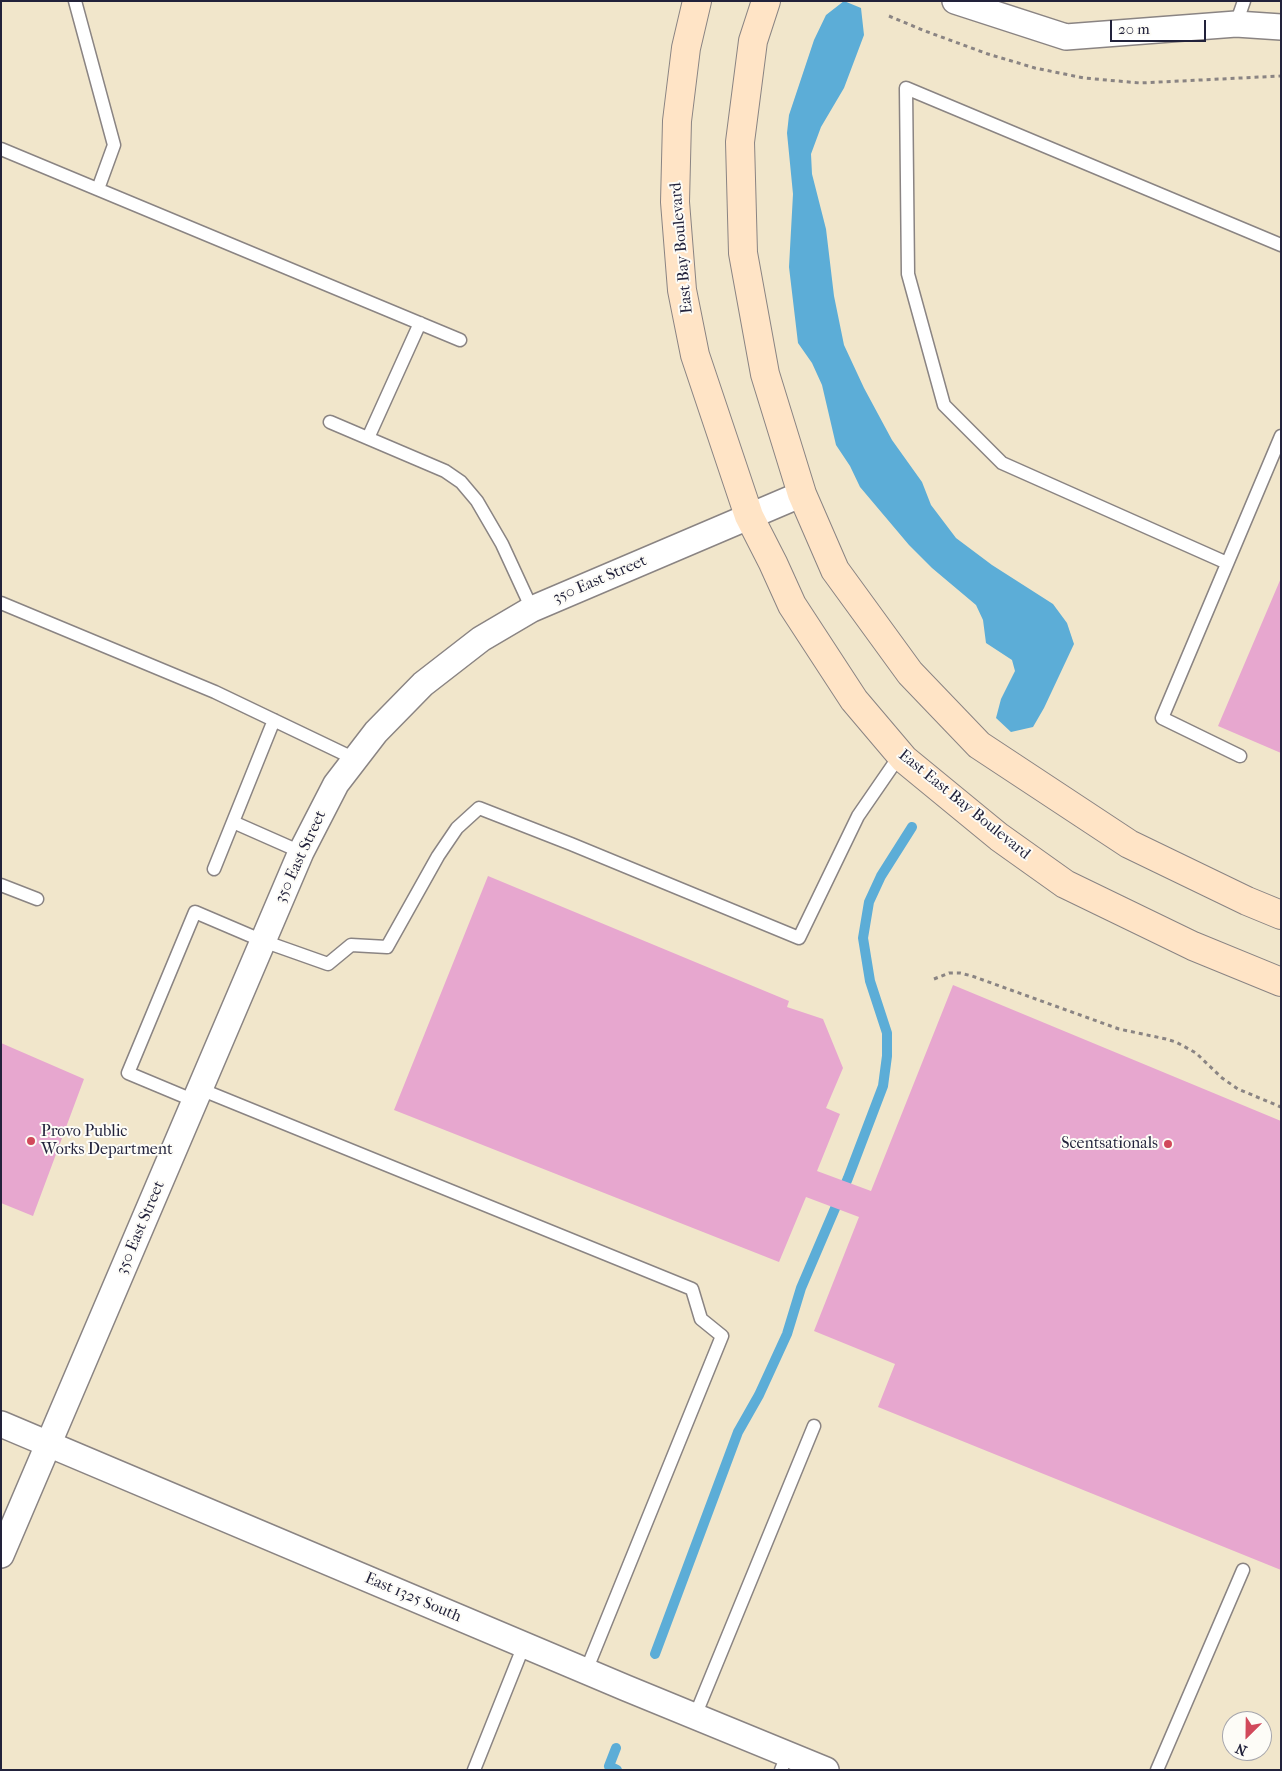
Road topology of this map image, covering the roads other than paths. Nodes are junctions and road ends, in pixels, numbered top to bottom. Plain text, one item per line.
1 (74, 1) edge
2 (697, 1) edge
3 (766, 1) edge
4 (954, 1) edge
5 (1240, 13) edge
6 (1281, 27) edge
7 (1, 149) edge
8 (98, 189) junction
9 (1281, 245) edge
10 (420, 323) junction
11 (460, 340) dead end
12 (330, 422) dead end
13 (1281, 436) edge
14 (368, 438) junction
15 (802, 494) junction
16 (749, 516) junction
17 (1227, 563) junction
18 (1, 603) edge
19 (532, 609) junction
20 (274, 720) junction
21 (900, 755) junction
22 (1240, 756) dead end
23 (355, 759) junction
24 (233, 822) junction
25 (301, 852) junction
26 (214, 869) dead end
27 (1, 885) edge
28 (37, 899) dead end
29 (1281, 915) edge
30 (263, 941) junction
31 (1281, 982) edge
32 (197, 1095) junction
33 (1, 1424) edge
34 (814, 1426) dead end
35 (49, 1444) junction
36 (1, 1555) edge
37 (1242, 1570) dead end
38 (524, 1644) junction
39 (586, 1671) junction
40 (695, 1716) junction
41 (785, 1761) edge
42 (474, 1770) edge
43 (826, 1770) edge
44 (1157, 1770) edge

1 - 8 lane
2 - 16 street, East Bay Boulevard
3 - 15 street
4 - 5 street
5 - 6 street
7 - 8 lane
8 - 10 lane
9 - 17 lane
10 - 11 lane
10 - 14 lane
12 - 14 lane
13 - 17 lane
14 - 19 lane
15 - 16 street, 350 East Street
15 - 29 street
16 - 19 street, 350 East Street
16 - 21 street, East East Bay Boulevard
17 - 22 lane
18 - 20 lane
19 - 23 street, 350 East Street
20 - 23 lane
20 - 24 lane
21 - 30 lane
21 - 31 street, East East Bay Boulevard
23 - 25 street, 350 East Street
24 - 25 lane
24 - 26 lane
25 - 30 street, 350 East Street
27 - 28 lane
30 - 32 street, 350 East Street
30 - 32 lane
32 - 35 street, 350 East Street
32 - 39 lane
33 - 35 street, East 1325 South
34 - 40 lane
35 - 36 street, 350 East Street
35 - 38 street, East 1325 South
37 - 44 lane
38 - 39 street, East 1325 South
38 - 42 lane
39 - 40 street, East 1325 South
40 - 41 street, East 1325 South
41 - 43 street, East 1325 South

